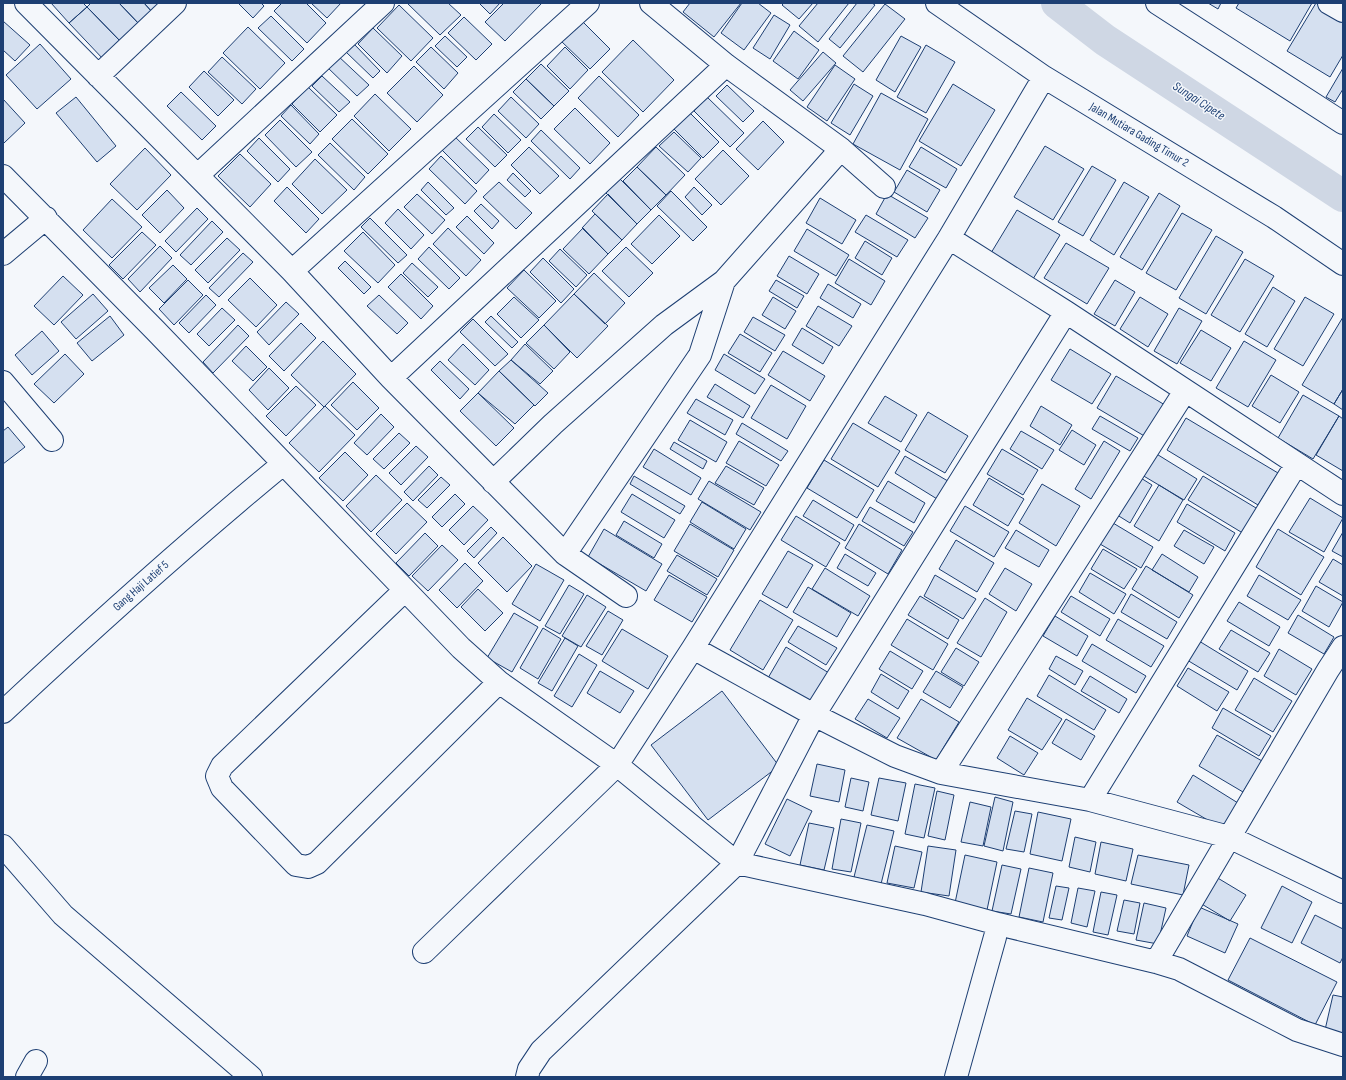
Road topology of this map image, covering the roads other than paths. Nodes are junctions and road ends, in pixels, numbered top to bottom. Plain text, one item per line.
1 (26, 3) edge
2 (175, 3) edge
3 (383, 3) edge
4 (588, 3) edge
5 (651, 3) edge
6 (937, 3) edge
7 (1157, 3) edge
8 (1329, 3) edge
9 (1343, 11) edge
10 (726, 65) junction
11 (98, 76) junction
12 (1044, 77) junction
13 (1343, 123) edge
14 (841, 149) junction
15 (198, 175) junction
16 (3, 176) edge
17 (884, 187) dead end
18 (46, 218) junction
19 (949, 238) junction
20 (3, 254) edge
21 (1343, 264) edge
22 (292, 270) junction
23 (724, 281) junction
24 (1066, 312) junction
25 (391, 378) junction
26 (3, 382) edge
27 (1185, 391) junction
28 (52, 440) dead end
29 (283, 464) junction
30 (1296, 465) junction
31 (493, 482) junction
32 (1343, 494) edge
33 (565, 554) junction
34 (404, 591) junction
35 (626, 596) dead end
36 (693, 648) junction
37 (1343, 648) edge
38 (1335, 672) edge
39 (499, 682) junction
40 (3, 712) edge
41 (814, 714) junction
42 (617, 765) junction
43 (941, 773) junction
44 (1090, 800) junction
45 (1229, 837) junction
46 (3, 846) edge
47 (737, 863) junction
48 (1343, 892) edge
49 (995, 937) dead end
50 (424, 952) dead end
51 (1156, 962) junction
52 (1343, 1045) edge
53 (251, 1077) edge
54 (526, 1077) edge
55 (956, 1077) edge

1 - 11 street
2 - 11 street
3 - 15 street
4 - 22 street
5 - 10 street
6 - 12 street, Jalan Mutiara Gading Timur 2
7 - 13 street
8 - 9 street
10 - 14 street
10 - 25 street
11 - 15 street
12 - 19 street
12 - 21 street, Jalan Mutiara Gading Timur 2
14 - 17 street
14 - 23 street
15 - 22 street
16 - 18 street
18 - 20 street
18 - 29 street
19 - 24 street
19 - 36 street
22 - 25 street
23 - 31 street
23 - 33 street
24 - 27 street
24 - 41 street
25 - 31 street
26 - 28 street
27 - 30 street
27 - 43 street
29 - 34 street
29 - 40 street, Gang Haji Latief 5
30 - 32 street
30 - 44 street
31 - 33 street
33 - 35 street
34 - 39 street
34 - 39 street
36 - 41 street
36 - 42 street
37 - 38 street
38 - 45 street
39 - 42 street
41 - 43 street
41 - 47 street
42 - 47 street
42 - 50 street
43 - 44 street
44 - 45 street
45 - 48 street
45 - 51 street
46 - 53 street
47 - 51 street
47 - 54 street
49 - 55 street
51 - 52 street

